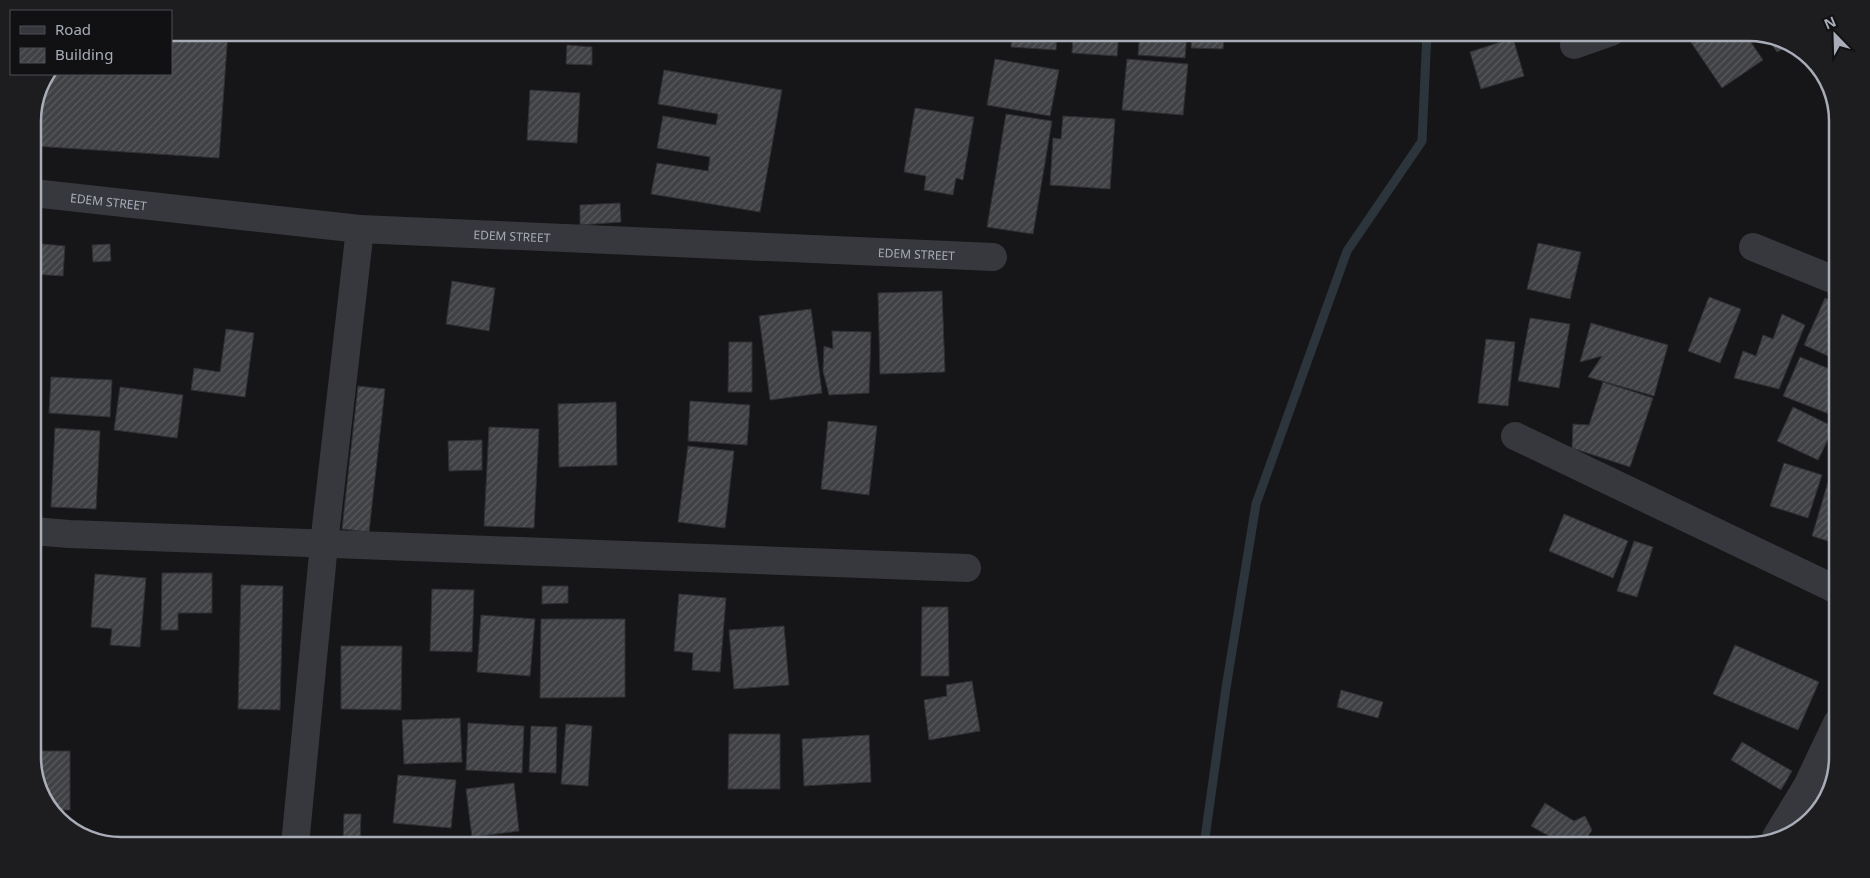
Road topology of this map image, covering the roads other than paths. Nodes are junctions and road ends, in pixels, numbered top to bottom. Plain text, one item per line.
1 (1585, 41) edge
2 (1574, 45) dead end
3 (41, 194) edge
4 (360, 229) junction
5 (1753, 247) dead end
6 (993, 257) dead end
7 (1829, 279) edge
8 (1515, 436) dead end
9 (41, 532) edge
10 (324, 544) junction
11 (966, 568) dead end
12 (1829, 586) edge
13 (1829, 741) edge
14 (1780, 830) edge
15 (296, 837) edge

1 - 2 street
3 - 4 street, EDEM STREET
4 - 6 street, EDEM STREET
4 - 10 street
5 - 7 street
8 - 12 street
9 - 10 street
10 - 11 street
10 - 15 street
13 - 14 street

